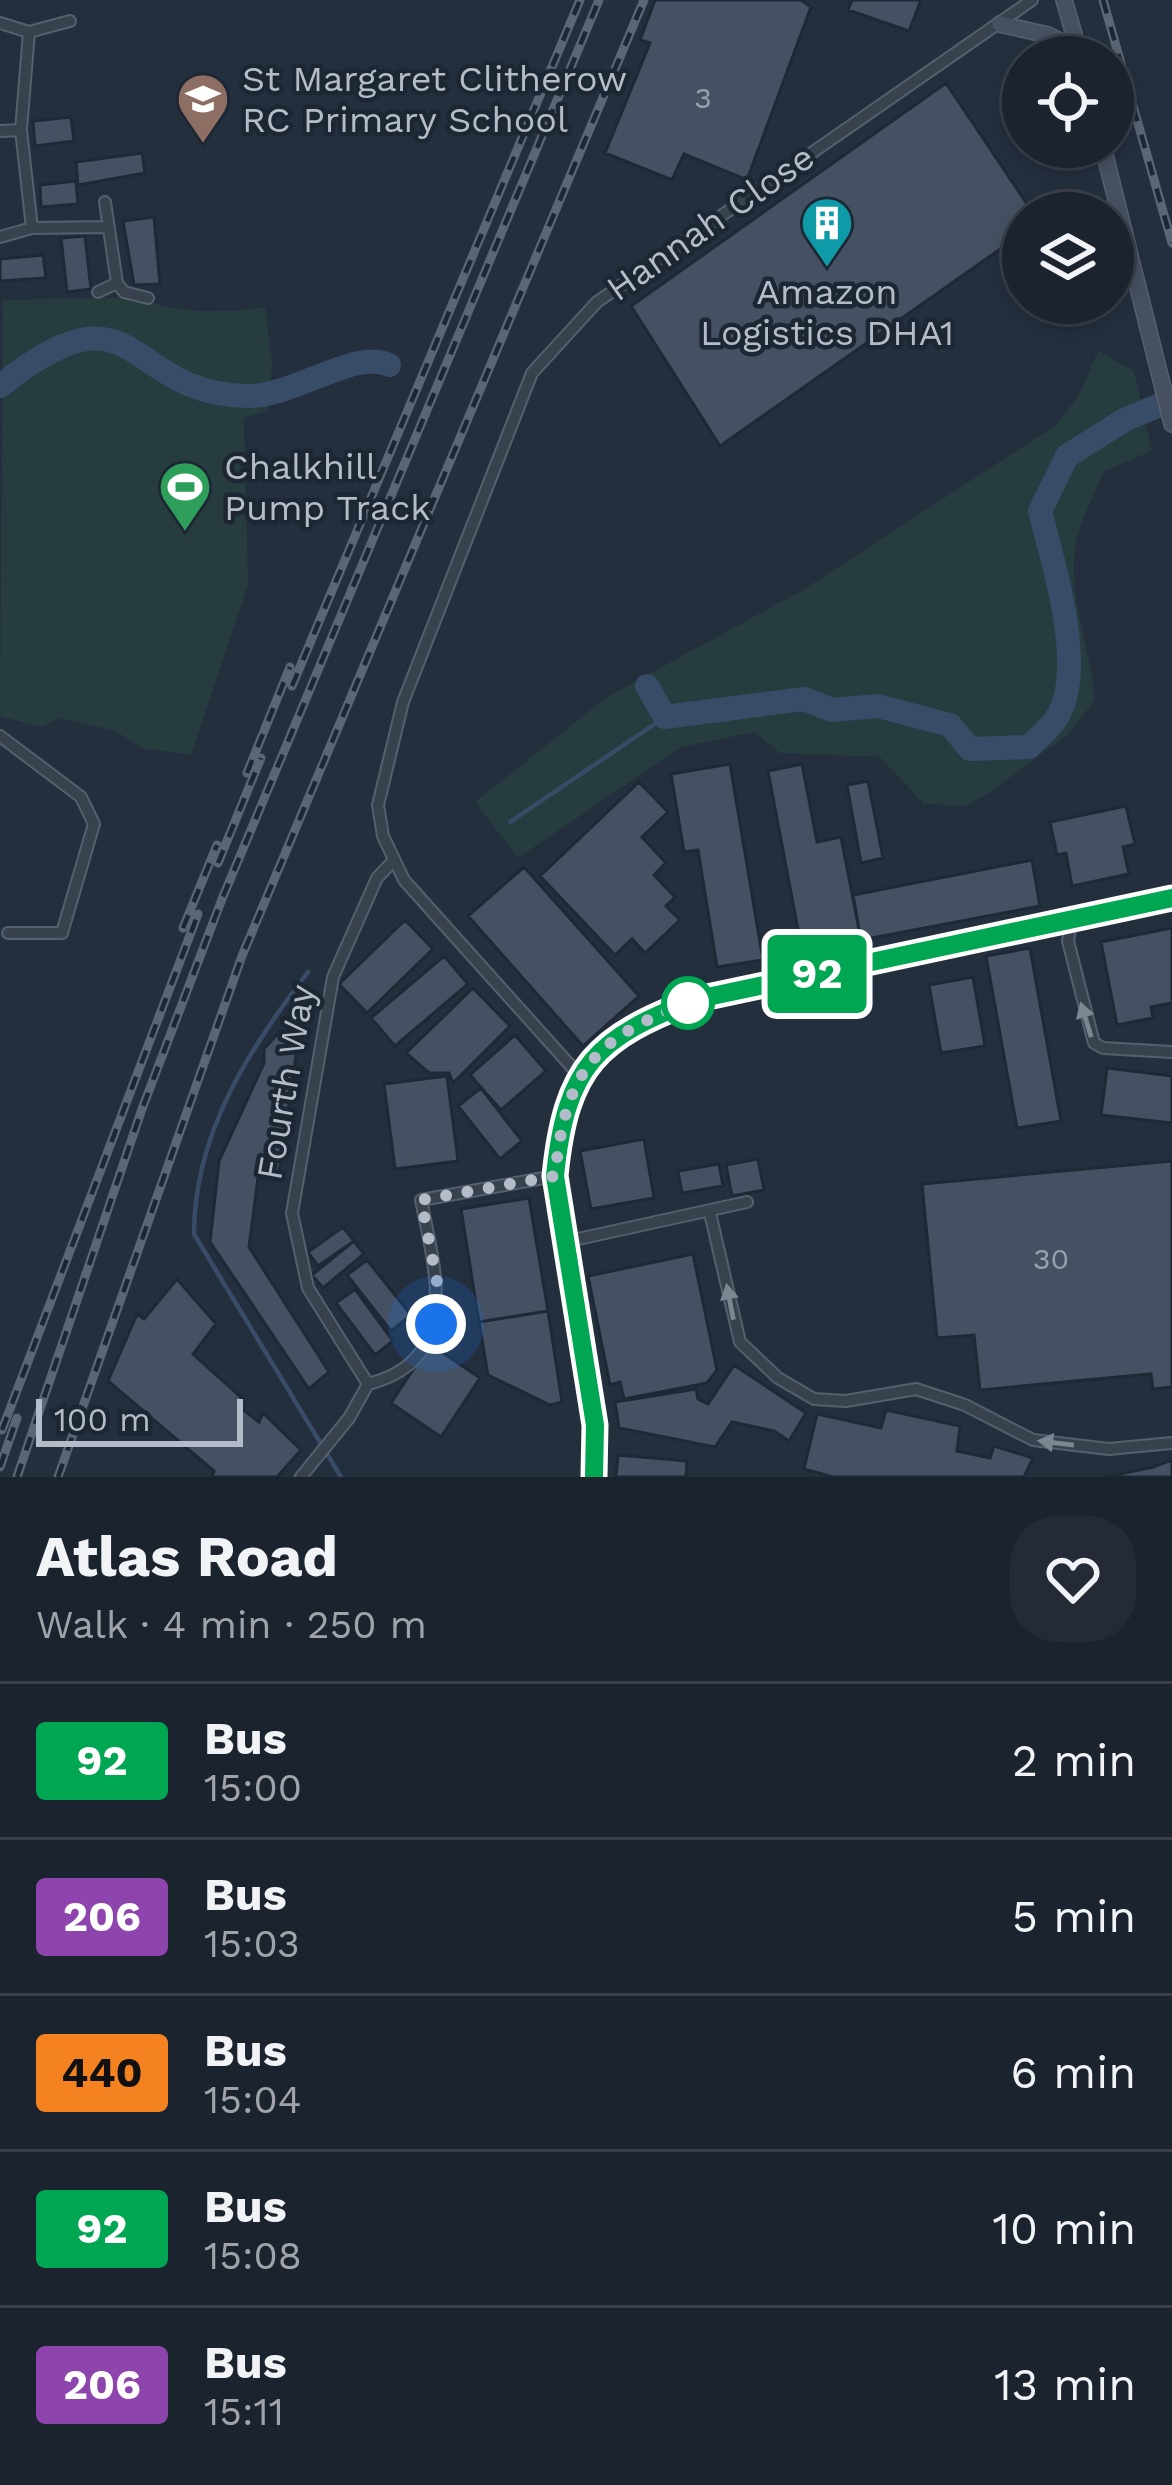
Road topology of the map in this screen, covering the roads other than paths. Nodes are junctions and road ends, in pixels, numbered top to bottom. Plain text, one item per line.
1 (1032, 0) edge
2 (1064, 0) edge
3 (70, 21) dead end
4 (0, 22) edge
5 (1000, 24) junction
6 (29, 32) junction
7 (1050, 36) edge
8 (1075, 36) edge
9 (21, 130) junction
10 (0, 131) edge
11 (1108, 168) edge
12 (105, 202) dead end
13 (108, 227) junction
14 (32, 228) junction
15 (0, 237) edge
16 (117, 283) junction
17 (98, 292) dead end
18 (148, 298) dead end
19 (1172, 424) edge
20 (0, 736) edge
21 (394, 860) junction
22 (1172, 898) edge
23 (1072, 920) junction
24 (8, 933) dead end
25 (1172, 1052) edge
26 (578, 1074) junction
27 (555, 1176) junction
28 (747, 1202) dead end
29 (710, 1213) junction
30 (569, 1241) junction
31 (368, 1384) junction
32 (1172, 1443) edge
33 (302, 1477) edge
34 (594, 1477) edge

1 - 5 street, Hannah Close
2 - 8 main road
3 - 6 street
4 - 6 street
5 - 7 main road
5 - 21 street, Hannah Close
6 - 9 street
9 - 10 street
9 - 14 street
11 - 19 main road
12 - 13 street
13 - 14 street
13 - 16 street
14 - 15 street
16 - 17 street
16 - 18 street
20 - 24 street
21 - 26 street
21 - 31 street, Fourth Way
22 - 23 main road
25 -> 23 street
23 - 26 main road
26 - 27 main road
27 - 30 main road
27 - 31 street
28 - 29 street
29 - 30 street
32 -> 29 street
30 - 34 main road
31 - 33 street

